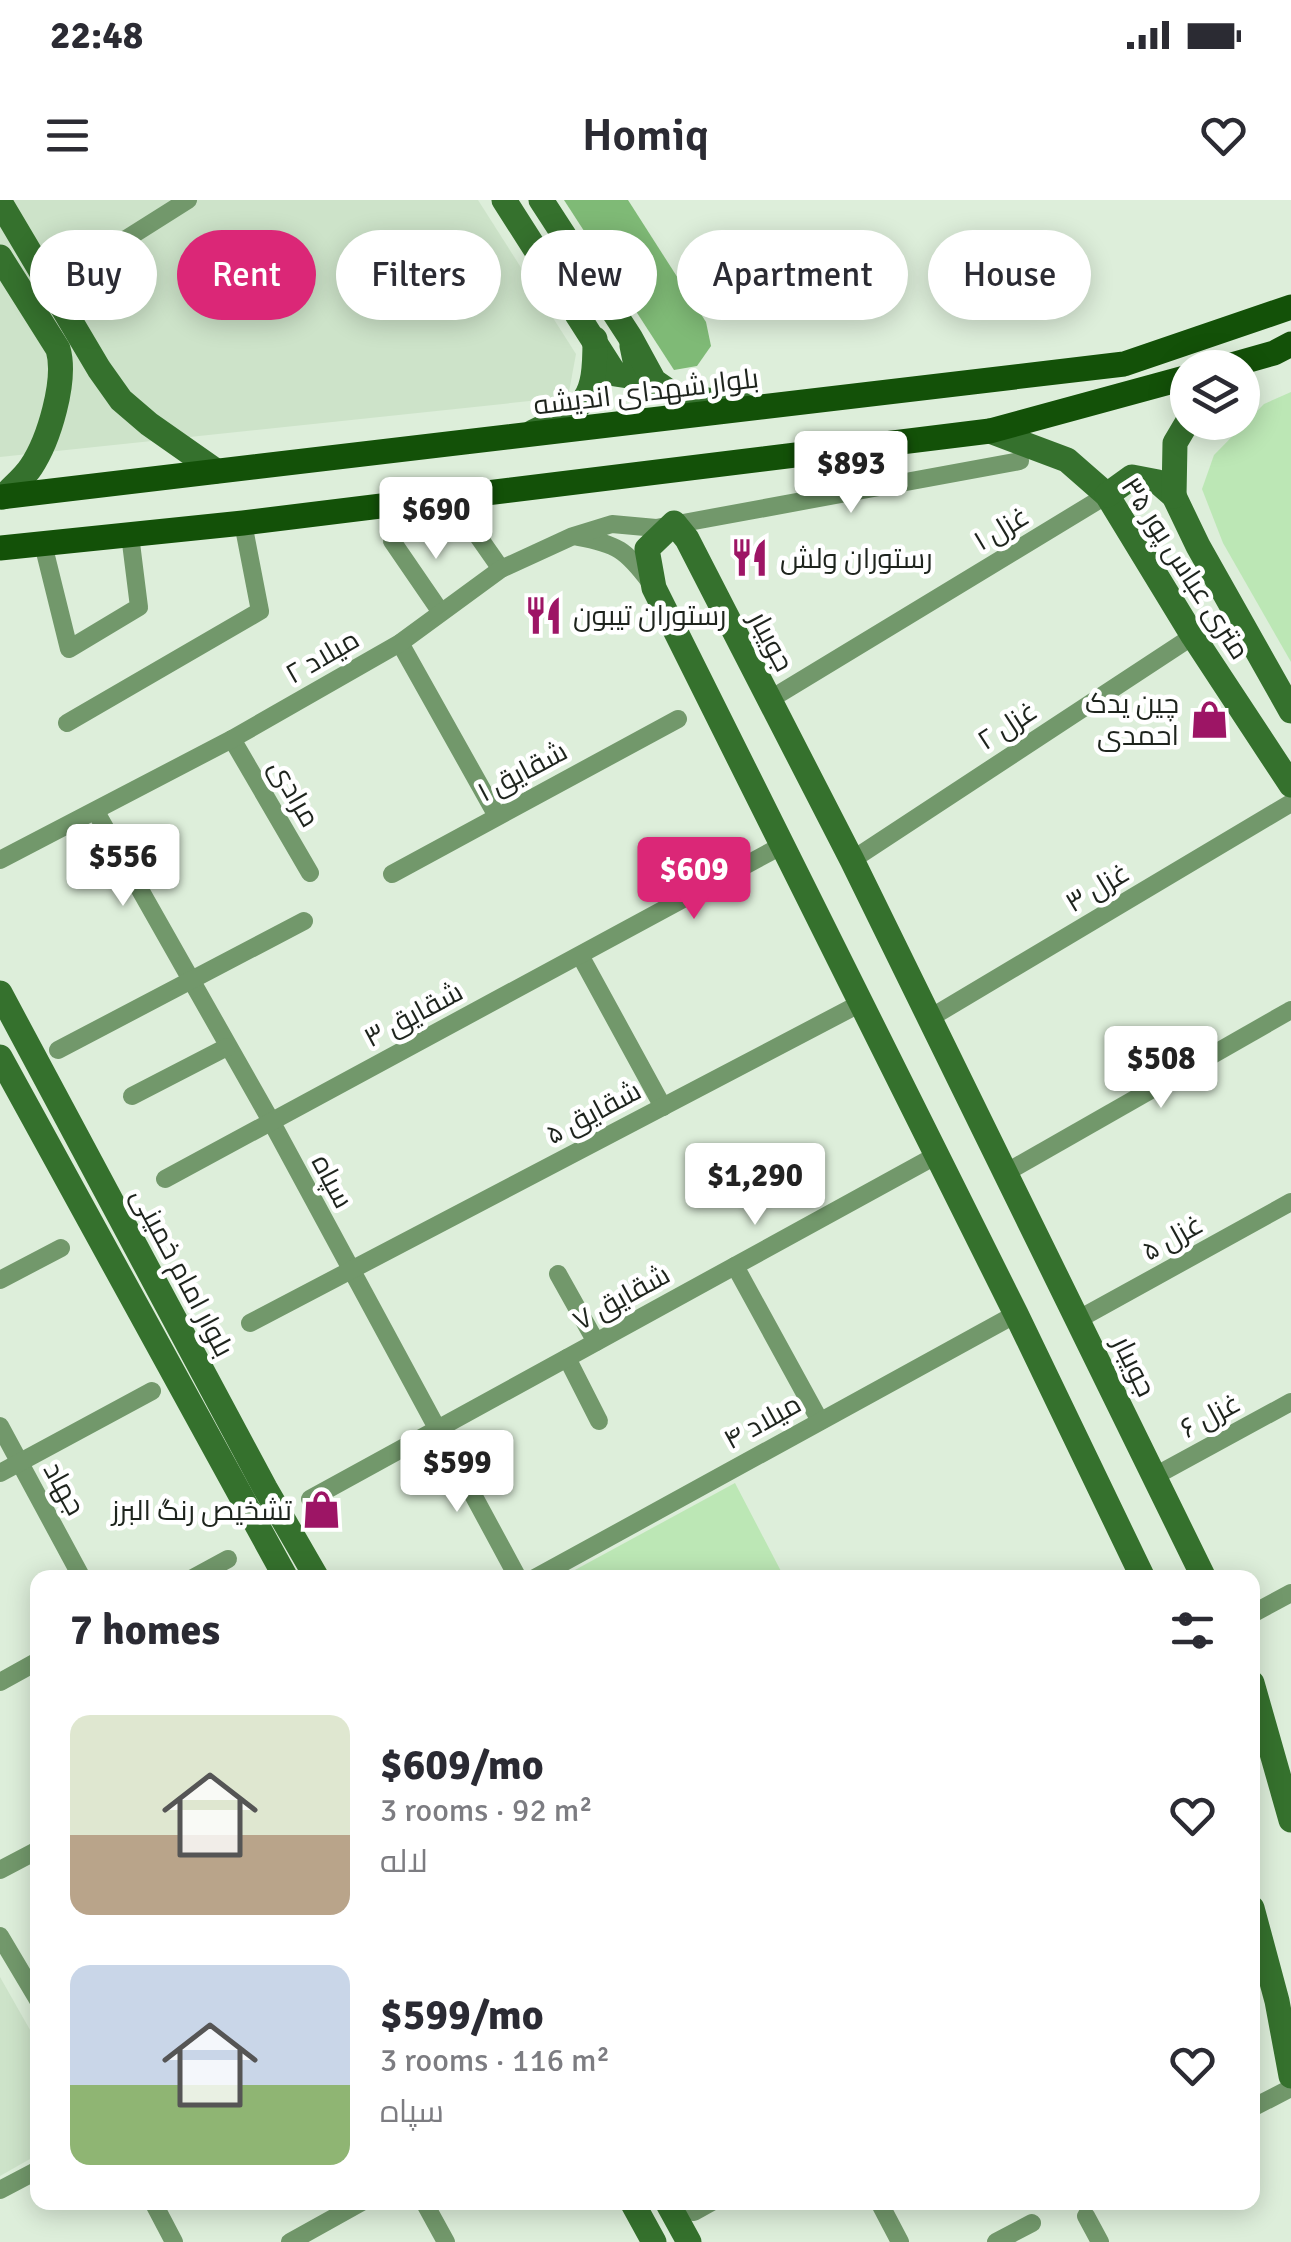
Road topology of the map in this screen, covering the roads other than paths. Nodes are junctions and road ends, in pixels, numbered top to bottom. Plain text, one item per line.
1 (188, 200) edge
2 (504, 200) edge
3 (540, 200) edge
4 (0, 202) edge
5 (140, 230) edge
6 (30, 252) edge
7 (0, 257) edge
8 (1291, 308) edge
9 (71, 320) edge
10 (630, 337) junction
11 (594, 340) junction
12 (1283, 349) edge
13 (1260, 362) edge
14 (1170, 382) edge
15 (758, 408) junction
16 (990, 430) junction
17 (525, 436) junction
18 (1177, 440) edge
19 (1020, 461) dead end
20 (216, 471) junction
21 (1107, 496) junction
22 (1174, 496) junction
23 (2, 497) edge
24 (242, 523) junction
25 (674, 524) junction
26 (474, 529) dead end
27 (130, 534) junction
28 (573, 536) junction
29 (392, 541) dead end
30 (43, 544) junction
31 (0, 548) edge
32 (501, 569) junction
33 (654, 588) junction
34 (440, 611) junction
35 (1193, 636) junction
36 (400, 643) junction
37 (768, 700) junction
38 (1291, 711) edge
39 (678, 719) dead end
40 (67, 723) dead end
41 (232, 740) junction
42 (1291, 785) edge
43 (1291, 803) edge
44 (96, 812) junction
45 (497, 816) junction
46 (783, 845) junction
47 (0, 860) edge
48 (852, 860) junction
49 (310, 874) dead end
50 (392, 874) dead end
51 (304, 921) dead end
52 (581, 957) junction
53 (191, 982) junction
54 (0, 993) edge
55 (862, 1003) junction
56 (1291, 1010) edge
57 (930, 1018) junction
58 (227, 1047) junction
59 (58, 1050) dead end
60 (0, 1057) edge
61 (132, 1096) dead end
62 (663, 1107) junction
63 (270, 1121) junction
64 (937, 1155) junction
65 (1006, 1172) junction
66 (164, 1179) dead end
67 (1291, 1202) edge
68 (61, 1248) dead end
69 (735, 1266) junction
70 (350, 1271) junction
71 (558, 1274) dead end
72 (0, 1280) edge
73 (1016, 1314) junction
74 (1079, 1320) junction
75 (250, 1323) dead end
76 (596, 1342) junction
77 (567, 1358) junction
78 (152, 1391) dead end
79 (1291, 1402) edge
80 (599, 1421) dead end
81 (820, 1421) junction
82 (0, 1426) edge
83 (437, 1429) junction
84 (20, 1462) junction
85 (0, 1473) edge
86 (1155, 1476) junction
87 (310, 1499) dead end
88 (228, 1559) dead end
89 (78, 1570) edge
90 (208, 1570) edge
91 (282, 1570) edge
92 (312, 1570) edge
93 (514, 1570) edge
94 (550, 1570) edge
95 (1135, 1570) edge
96 (1200, 1570) edge
97 (1291, 1593) edge
98 (1260, 1610) edge
99 (30, 1665) edge
100 (0, 1682) edge
101 (1260, 1709) edge
102 (1289, 1803) edge
103 (30, 1854) edge
104 (0, 1870) edge
105 (0, 1936) edge
106 (1260, 1938) edge
107 (30, 1987) edge
108 (1291, 2076) edge
109 (1291, 2088) edge
110 (1260, 2104) edge
111 (30, 2174) edge
112 (0, 2190) edge
113 (156, 2210) edge
114 (348, 2210) edge
115 (428, 2210) edge
116 (636, 2210) edge
117 (671, 2210) edge
118 (698, 2210) edge
119 (883, 2210) edge
120 (694, 2212) dead end
121 (1086, 2216) dead end
122 (1032, 2222) dead end
123 (174, 2242) edge
124 (290, 2242) edge
125 (446, 2242) edge
126 (654, 2242) edge
127 (689, 2242) edge
128 (900, 2242) edge
129 (996, 2242) edge
130 (1100, 2242) edge

1 - 5 street
2 - 11 street
3 - 10 street
4 - 6 street
7 - 23 street
8 - 15 main road, بلوار شهدای اندیشه
9 - 20 street
10 - 11 street
10 - 15 street
11 - 17 street
12 - 13 street
14 - 16 main road
15 - 17 main road, بلوار شهدای اندیشه
16 - 21 street, ۳۵ متری عباس پور
16 - 24 main road
17 - 20 main road, بلوار شهدای اندیشه
18 - 22 street
19 - 25 street, میلاد ۲
20 - 23 main road, بلوار شهدای اندیشه
21 - 22 street
21 - 35 street, ۳۵ متری عباس پور
21 - 37 street, غزل ۱
22 - 38 street, ۳۵ متری عباس پور
24 - 27 main road
24 - 40 street
25 - 28 street, میلاد ۲
25 - 33 street
25 - 37 street, جویبار
26 - 32 street
27 - 30 main road
27 - 30 street
28 - 32 street, میلاد ۲
28 - 33 street
29 - 34 street
30 - 31 main road
32 - 34 street, میلاد ۲
33 - 46 street
34 - 36 street, میلاد ۲
35 - 42 street, ۳۵ متری عباس پور
35 - 48 street, غزل ۲
36 - 41 street, میلاد ۲
36 - 45 street
37 - 48 street, جویبار
39 - 45 street, شقایق ۱
41 - 44 street, میلاد ۲
41 - 49 street, مرادی
43 - 57 street, غزل ۳
44 - 47 street, میلاد ۲
44 - 53 street, سپاه
45 - 50 street, شقایق ۱
46 - 52 street, شقایق ۳
46 - 55 street
48 - 57 street, جویبار
51 - 53 street
52 - 62 street
52 - 63 street, شقایق ۳
53 - 58 street, سپاه
53 - 59 street
54 - 92 street, بلوار امام خمینی
55 - 62 street, شقایق ۵
55 - 64 street
56 - 65 street
57 - 65 street, جویبار
58 - 61 street
58 - 63 street, سپاه
60 - 91 street, بلوار امام خمینی
62 - 70 street, شقایق ۵
63 - 66 street, شقایق ۳
63 - 70 street, سپاه
64 - 69 street, شقایق ۷
64 - 73 street
65 - 74 street, جویبار
67 - 74 street, غزل ۵
68 - 72 street
69 - 76 street, شقایق ۷
69 - 81 street
70 - 75 street, شقایق ۵
70 - 83 street, سپاه
71 - 76 street
73 - 81 street, میلاد ۴
73 - 95 street
74 - 86 street, جویبار
76 - 77 street, شقایق ۷
77 - 80 street
77 - 83 street, شقایق ۷
78 - 84 street
79 - 86 street, غزل ۶
81 - 94 street, میلاد ۴
82 - 84 street, جهاد
83 - 87 street, شقایق ۷
83 - 93 street, سپاه
84 - 85 street
84 - 89 street, جهاد
86 - 96 street, جویبار
88 - 90 street
97 - 98 street
99 - 100 street
101 - 102 street
103 - 104 street
105 - 107 street
106 - 108 street
109 - 110 street
111 - 112 street
113 - 123 street
114 - 124 street
115 - 125 street
116 - 126 street
117 - 127 street
118 - 120 street
119 - 128 street
121 - 130 street
122 - 129 street

